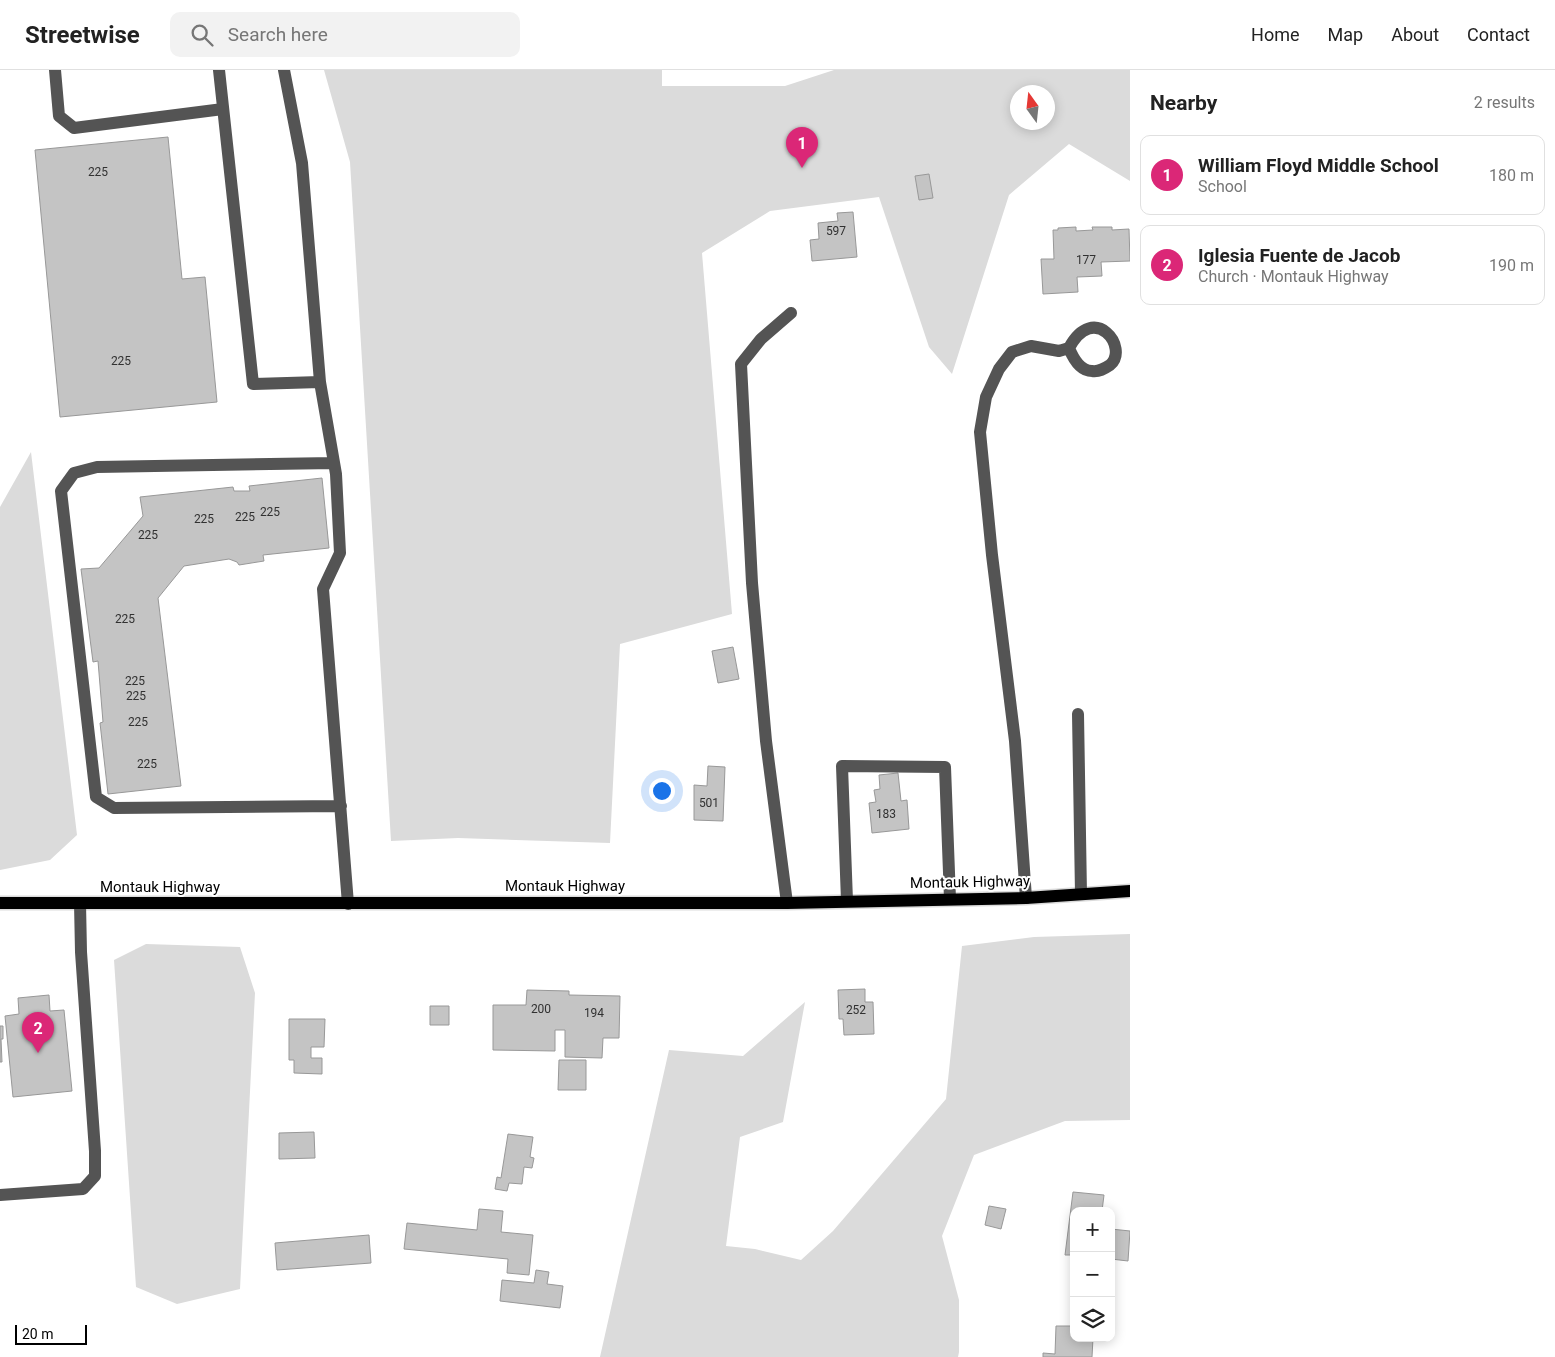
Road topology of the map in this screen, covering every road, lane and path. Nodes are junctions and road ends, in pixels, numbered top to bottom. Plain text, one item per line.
1 (55, 70) edge
2 (219, 70) edge
3 (284, 70) edge
4 (223, 109) junction
5 (791, 314) dead end
6 (1069, 348) dead end
7 (320, 382) junction
8 (334, 463) junction
9 (1078, 714) dead end
10 (341, 806) junction
11 (1130, 891) edge
12 (1081, 894) junction
13 (1026, 898) junction
14 (950, 899) junction
15 (847, 901) junction
16 (80, 902) junction
17 (0, 903) edge
18 (787, 903) junction
19 (348, 904) junction
20 (0, 1195) edge

1 - 4 lane
2 - 4 lane
3 - 7 lane
4 - 7 lane
5 - 18 lane
6 - 13 lane
7 - 8 lane
8 - 10 lane
8 - 10 lane
9 - 12 lane
10 - 19 lane
11 - 12 main road, Montauk Highway
12 - 13 main road, Montauk Highway
13 - 14 main road, Montauk Highway
14 - 15 main road, Montauk Highway
14 - 15 lane
15 - 18 main road, Montauk Highway
16 - 17 main road, Montauk Highway
16 - 19 main road, Montauk Highway
16 - 20 lane
18 - 19 main road, Montauk Highway

